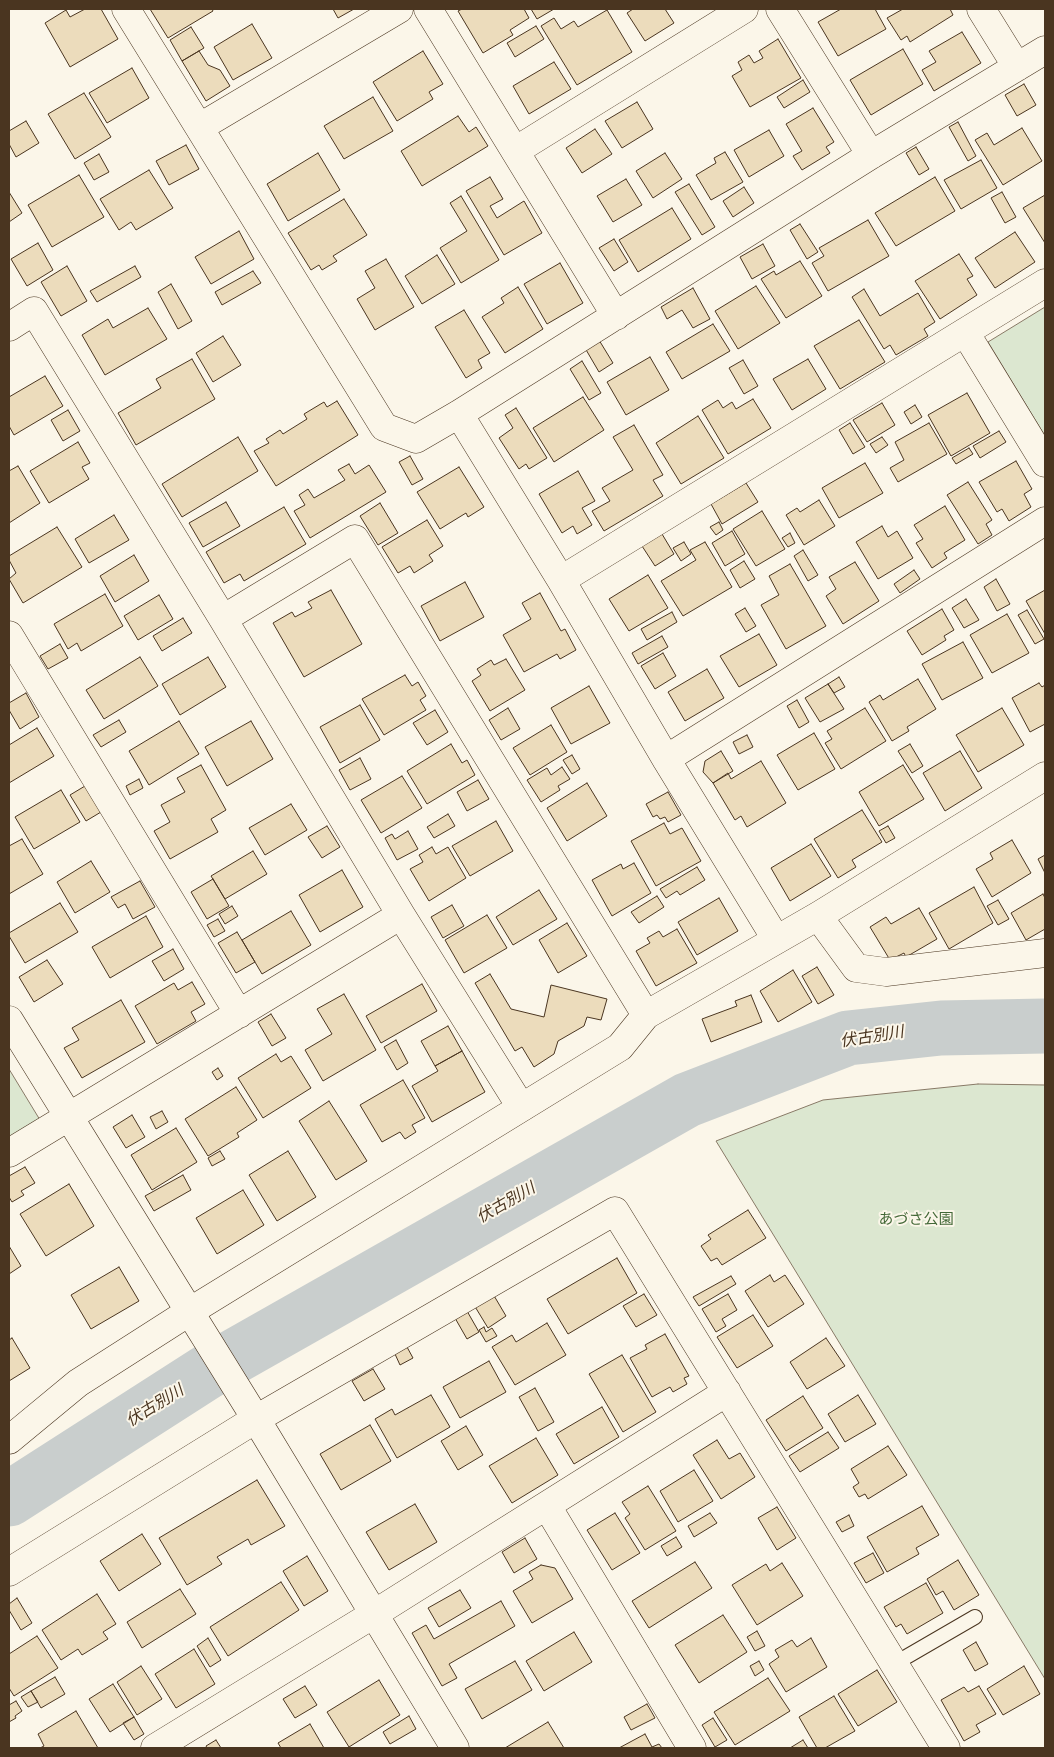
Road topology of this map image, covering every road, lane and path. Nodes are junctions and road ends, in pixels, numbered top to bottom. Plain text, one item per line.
1 (126, 9) edge
2 (399, 9) edge
3 (428, 9) edge
4 (744, 9) edge
5 (780, 9) edge
6 (981, 9) edge
7 (1045, 50) edge
8 (1017, 67) junction
9 (200, 127) junction
10 (515, 151) junction
11 (871, 155) junction
12 (1045, 284) edge
13 (616, 316) junction
14 (9, 327) edge
15 (965, 332) junction
16 (459, 414) junction
17 (1045, 463) edge
18 (1045, 520) edge
19 (561, 580) junction
20 (223, 619) junction
21 (9, 635) edge
22 (666, 759) junction
23 (1045, 776) edge
24 (401, 916) junction
25 (818, 916) junction
26 (776, 939) junction
27 (1045, 953) edge
28 (239, 1014) junction
29 (646, 1014) junction
30 (9, 1020) edge
31 (521, 1107) junction
32 (68, 1116) junction
33 (9, 1154) edge
34 (189, 1312) junction
35 (727, 1392) junction
36 (256, 1420) junction
37 (9, 1440) edge
38 (547, 1506) junction
39 (9, 1572) edge
40 (374, 1614) junction
41 (975, 1617) dead end
42 (894, 1664) junction
43 (155, 1748) edge
44 (455, 1748) edge
45 (692, 1748) edge
46 (946, 1748) edge

1 - 9 street
2 - 9 street
3 - 10 street
4 - 10 street
5 - 11 street
6 - 8 street
7 - 8 street
8 - 11 street
9 - 16 street
10 - 13 street
11 - 13 street
12 - 15 street
13 - 16 street
14 - 20 street
15 - 17 street
15 - 19 street
16 - 19 street
18 - 22 street
19 - 22 street
20 - 24 street
20 - 29 street
21 - 28 street
22 - 26 street
23 - 25 street
24 - 28 street
24 - 31 street
25 - 26 street
25 - 27 street
26 - 29 street
28 - 32 street
29 - 31 street
30 - 32 street
31 - 34 street
32 - 33 street
32 - 34 street
34 - 36 street
34 - 37 street
35 - 36 street
35 - 38 street
35 - 42 street
36 - 39 street
36 - 40 street
38 - 40 street
38 - 45 street
40 - 43 street
40 - 44 street
41 - 42 lane
42 - 46 street

